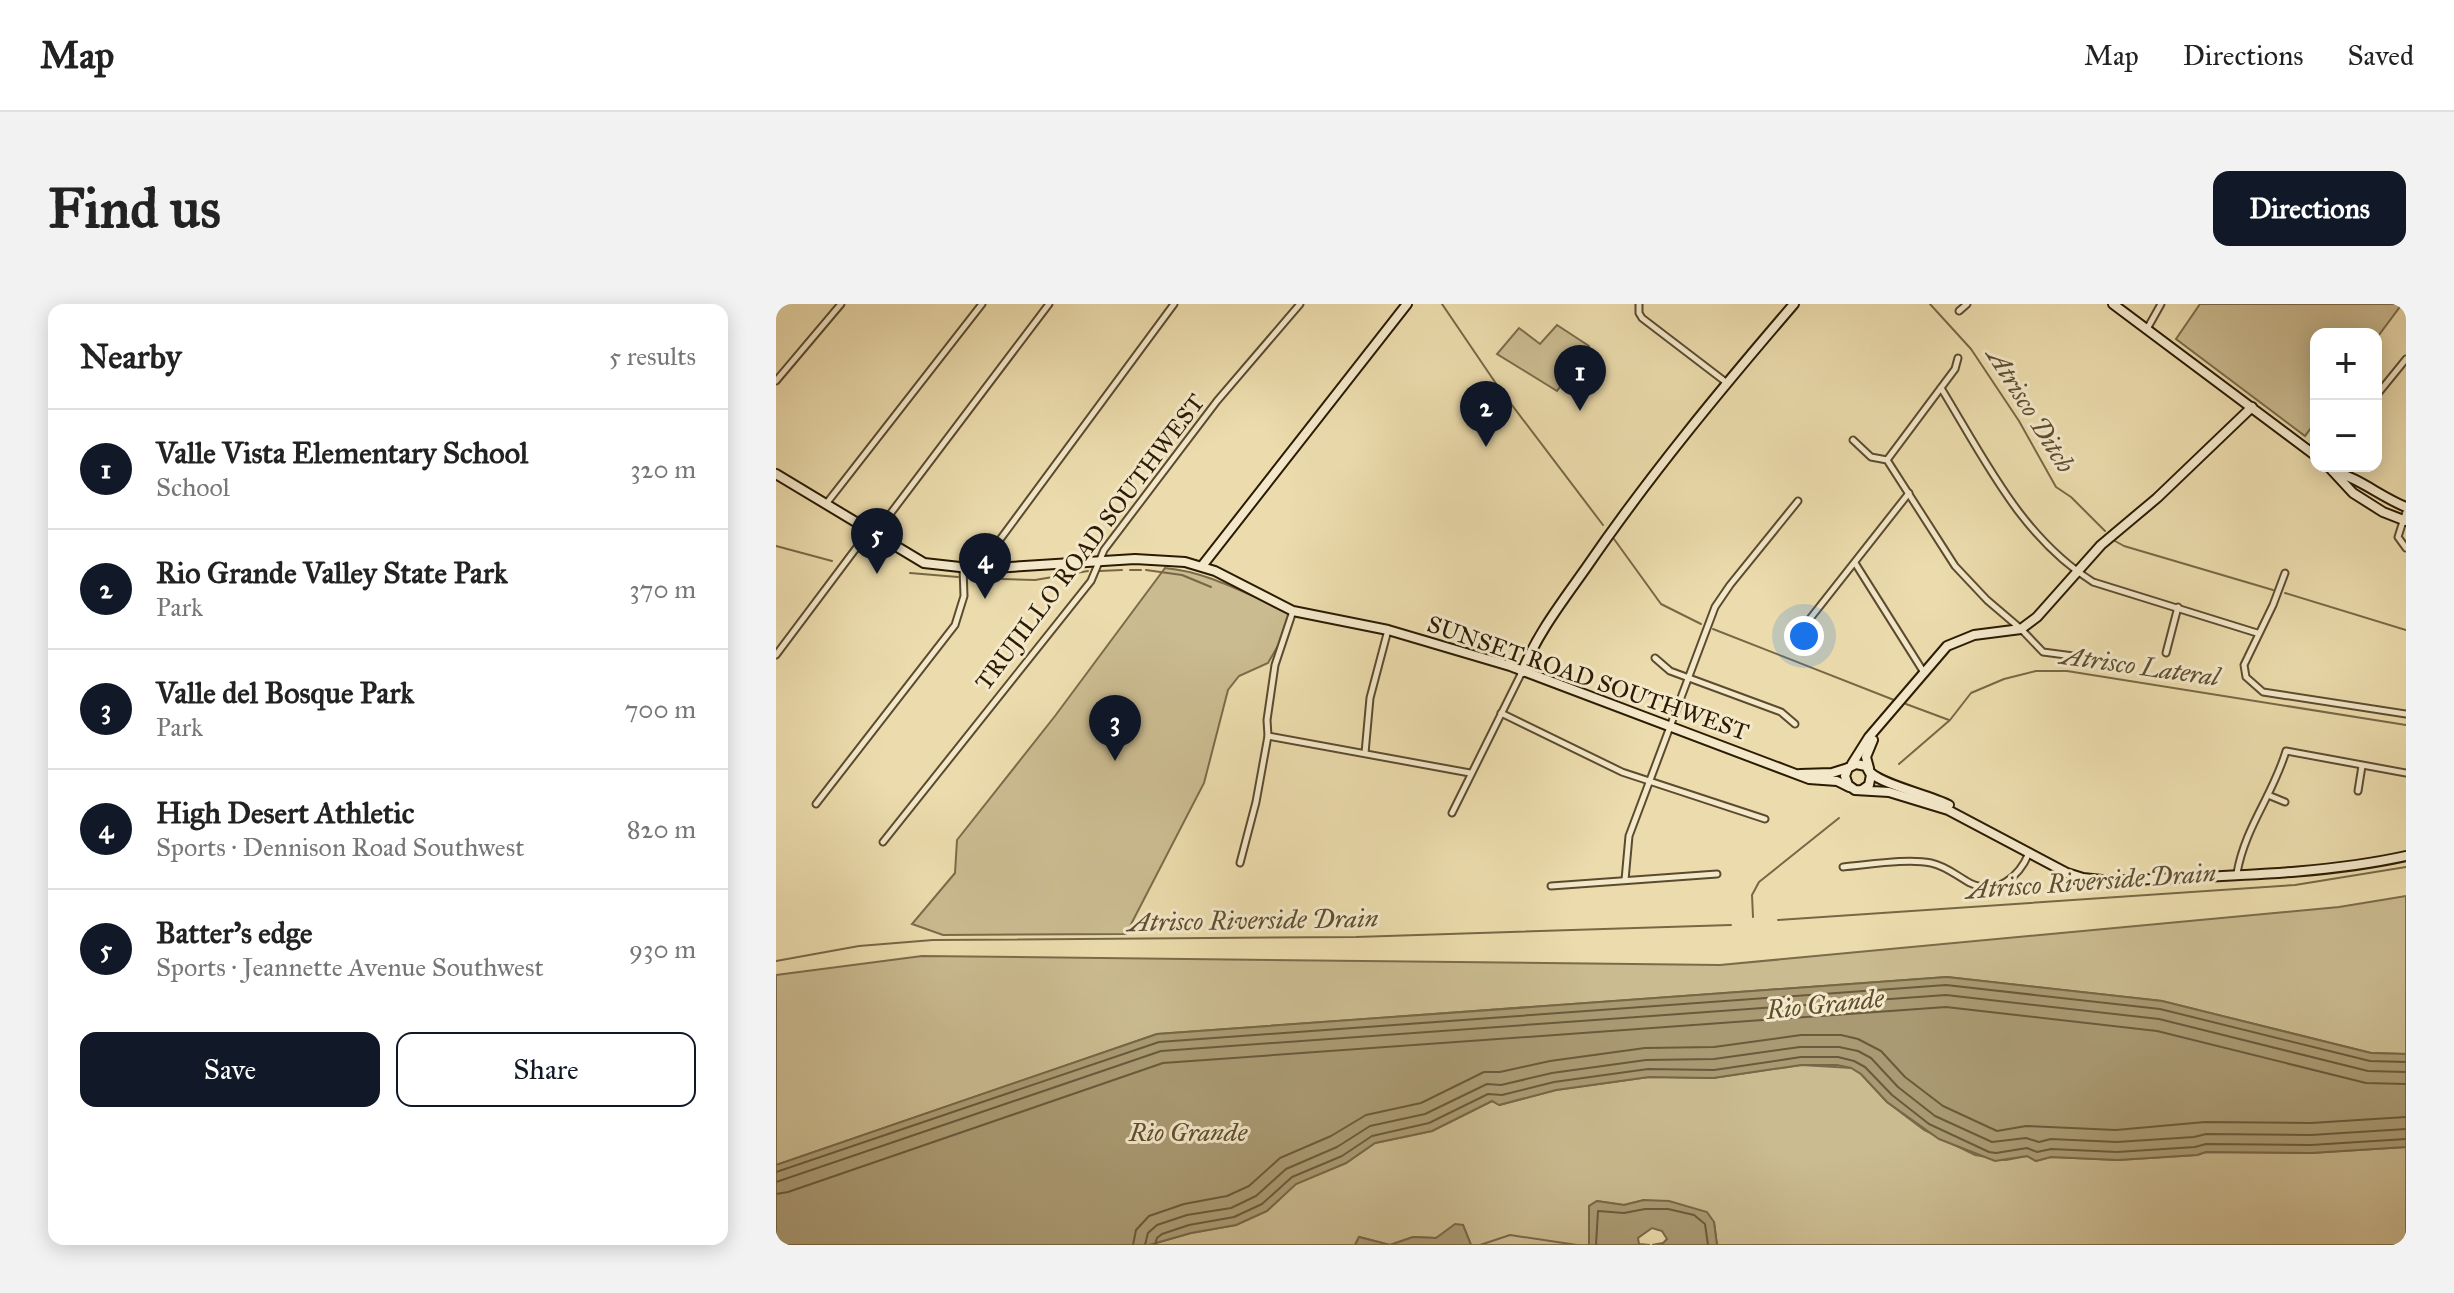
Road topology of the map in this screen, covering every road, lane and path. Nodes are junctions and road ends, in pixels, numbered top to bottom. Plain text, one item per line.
1 (841, 304) edge
2 (982, 304) edge
3 (1049, 304) edge
4 (1174, 304) edge
5 (1300, 304) edge
6 (1407, 304) edge
7 (1639, 304) edge
8 (1794, 304) edge
9 (1967, 304) edge
10 (2113, 304) edge
11 (2161, 304) edge
12 (1959, 311) dead end
13 (2147, 329) junction
14 (1958, 358) dead end
15 (2406, 359) edge
16 (776, 381) edge
17 (1727, 383) junction
18 (1941, 388) junction
19 (2382, 389) edge
20 (2252, 407) junction
21 (1853, 440) dead end
22 (2310, 451) edge
23 (1887, 460) junction
24 (2341, 472) edge
25 (776, 474) edge
26 (1909, 493) junction
27 (1798, 501) dead end
28 (826, 505) junction
29 (2405, 515) edge
30 (872, 533) junction
31 (2406, 548) edge
32 (1099, 562) junction
33 (1855, 563) junction
34 (1202, 566) junction
35 (963, 567) junction
36 (978, 569) junction
37 (2077, 573) junction
38 (2285, 573) dead end
39 (2178, 607) junction
40 (1293, 611) junction
41 (2021, 629) junction
42 (1388, 630) junction
43 (2257, 633) junction
44 (1794, 639) dead end
45 (2166, 653) dead end
46 (776, 655) edge
47 (1655, 658) dead end
48 (2096, 659) dead end
49 (1923, 671) junction
50 (1522, 672) junction
51 (1688, 677) junction
52 (1501, 713) junction
53 (2406, 714) edge
54 (1887, 717) junction
55 (1795, 724) dead end
56 (1669, 727) junction
57 (1268, 736) junction
58 (1365, 753) junction
59 (2362, 766) junction
60 (1849, 767) junction
61 (1870, 771) junction
62 (1470, 773) junction
63 (2406, 773) edge
64 (1799, 774) junction
65 (1649, 781) junction
66 (1849, 787) junction
67 (1862, 790) junction
68 (2358, 791) dead end
69 (2268, 795) junction
70 (2285, 802) dead end
71 (816, 804) dead end
72 (1452, 813) dead end
73 (1765, 819) dead end
74 (1983, 827) junction
75 (883, 842) dead end
76 (2029, 853) junction
77 (2406, 856) edge
78 (1240, 863) dead end
79 (1843, 867) dead end
80 (2237, 873) junction
81 (1717, 874) dead end
82 (1625, 880) junction
83 (1551, 886) dead end

1 - 16 street
2 - 28 street
3 - 30 street
4 - 36 street
5 - 32 street, TRUJILLO ROAD SOUTHWEST
6 - 34 street
7 - 17 street
8 - 17 street
9 - 12 street
10 - 13 street
11 - 13 street
13 - 20 street
14 - 18 street
15 - 19 street
17 - 50 street
18 - 23 street
18 - 37 street
20 - 22 street
20 - 37 street
21 - 23 street
23 - 26 street
24 - 29 street
25 - 28 street, SUNSET ROAD SOUTHWEST
26 - 33 street
26 - 41 street
27 - 51 street
28 - 30 street, SUNSET ROAD SOUTHWEST
29 - 31 street
30 - 35 street, SUNSET ROAD SOUTHWEST
30 - 46 street
32 - 34 street, SUNSET ROAD SOUTHWEST
32 - 36 street, SUNSET ROAD SOUTHWEST
32 - 75 street, TRUJILLO ROAD SOUTHWEST
33 - 44 street
33 - 49 street
34 - 40 street, SUNSET ROAD SOUTHWEST
35 - 36 street, SUNSET ROAD SOUTHWEST
35 - 71 street
37 - 39 street
37 - 41 street
38 - 43 street
39 - 43 street
39 - 45 street
40 - 42 street, SUNSET ROAD SOUTHWEST
40 - 57 street
41 - 48 street
41 - 49 street
42 - 50 street, SUNSET ROAD SOUTHWEST
42 - 58 street
43 - 53 street
47 - 51 street
49 - 54 street
50 - 52 street
50 - 56 street, SUNSET ROAD SOUTHWEST
51 - 55 street
51 - 56 street
52 - 62 street
52 - 65 street
54 - 60 street
54 - 61 street
56 - 64 street, SUNSET ROAD SOUTHWEST
56 - 65 street
57 - 58 street
57 - 78 street
58 - 62 street
59 - 63 street
59 - 68 street
59 - 69 street
60 - 61 street
60 - 64 street, SUNSET ROAD SOUTHWEST
60 - 66 street
61 - 67 street
61 - 74 street
62 - 72 street
64 - 66 street, SUNSET ROAD SOUTHWEST
65 - 73 street
65 - 82 street
66 - 67 street
67 - 74 street
69 - 70 street
69 - 80 street
74 - 76 street
76 - 79 street
76 - 80 street
77 - 80 street
81 - 82 street
82 - 83 street

